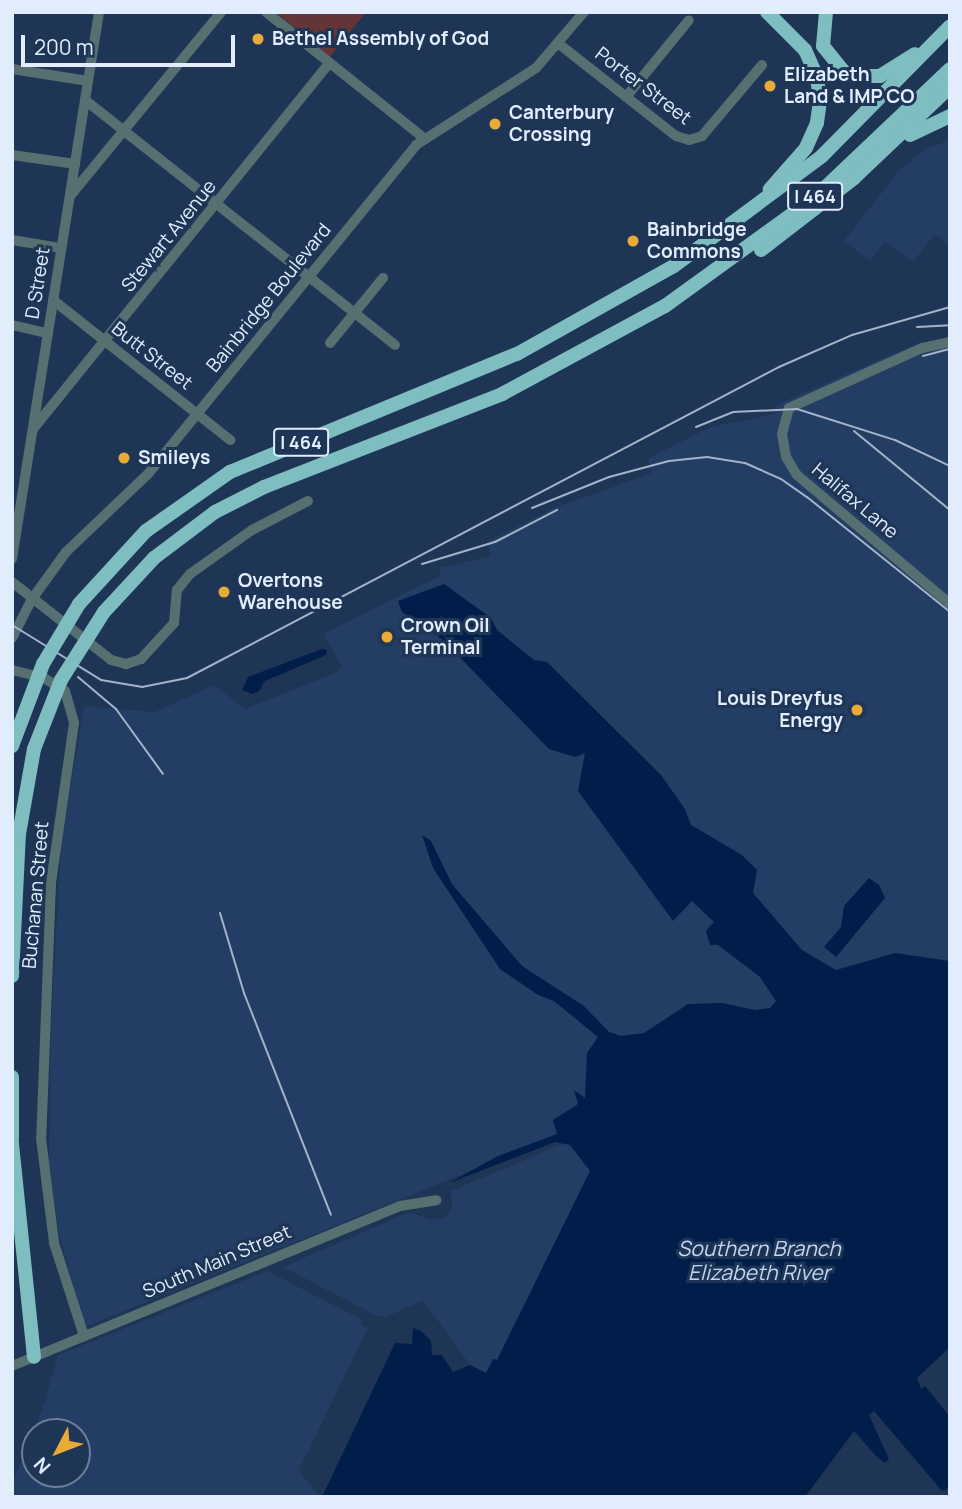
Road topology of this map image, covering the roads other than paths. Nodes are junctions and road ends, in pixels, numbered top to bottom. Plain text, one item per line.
1 (99, 12) edge
2 (221, 12) edge
3 (266, 12) edge
4 (584, 12) edge
5 (767, 12) edge
6 (826, 12) edge
7 (688, 20) dead end
8 (950, 24) edge
9 (559, 44) junction
10 (329, 63) junction
11 (762, 65) dead end
12 (12, 69) edge
13 (950, 69) edge
14 (88, 81) junction
15 (950, 86) edge
16 (626, 97) junction
17 (85, 100) junction
18 (950, 116) edge
19 (125, 132) junction
20 (425, 139) junction
21 (12, 155) edge
22 (75, 164) junction
23 (854, 178) junction
24 (70, 197) junction
25 (217, 205) junction
26 (726, 230) junction
27 (12, 240) edge
28 (61, 248) junction
29 (308, 276) junction
30 (383, 278) dead end
31 (53, 300) junction
32 (665, 306) junction
33 (354, 313) junction
34 (12, 325) edge
35 (48, 333) junction
36 (106, 342) junction
37 (950, 342) edge
38 (330, 343) dead end
39 (395, 345) dead end
40 (198, 415) junction
41 (33, 429) junction
42 (230, 440) dead end
43 (308, 501) dead end
44 (12, 559) edge
45 (12, 582) edge
46 (32, 599) junction
47 (950, 604) edge
48 (12, 638) edge
49 (12, 670) edge
50 (12, 746) edge
51 (12, 976) edge
52 (12, 1077) edge
53 (12, 1142) edge
54 (437, 1200) dead end
55 (84, 1336) junction
56 (34, 1357) junction
57 (12, 1366) edge

1 - 14 street, D Street
2 - 19 street
3 - 10 street
4 - 9 street, Bainbridge Boulevard
5 - 26 highway
6 - 8 highway
7 - 16 street
8 - 26 highway, I 464
9 - 16 street, Porter Street
9 - 20 street, Bainbridge Boulevard
10 - 20 street
10 - 25 street, Stewart Avenue
11 - 16 street, Porter Street
12 - 14 street
13 - 32 highway, I 464
14 - 17 street, D Street
15 - 23 highway
17 - 19 street
17 - 22 street, D Street
18 - 23 highway
19 - 24 street
19 - 25 street
20 - 29 street, Bainbridge Boulevard
21 - 22 street
22 - 24 street, D Street
23 - 32 highway
24 - 28 street, D Street
25 - 29 street
25 - 36 street, Stewart Avenue
26 - 50 highway, I 464, bridge
27 - 28 street
28 - 31 street, D Street
29 - 33 street
29 - 40 street, Bainbridge Boulevard
30 - 33 street
31 - 35 street, D Street
31 - 36 street, Butt Street
32 - 51 highway, I 464, bridge
33 - 38 street
33 - 39 street
34 - 35 street
35 - 41 street, D Street
36 - 40 street, Butt Street
36 - 41 street, Stewart Avenue
37 - 47 street, Halifax Lane
40 - 42 street, Butt Street
40 - 46 street, Bainbridge Boulevard
41 - 44 street, D Street
43 - 46 street
45 - 46 street
46 - 48 street, Bainbridge Boulevard
49 - 55 street, Buchanan Street
52 - 53 highway
53 - 56 highway
54 - 55 street, South Main Street
55 - 56 street, South Main Street
56 - 57 street, South Main Street

